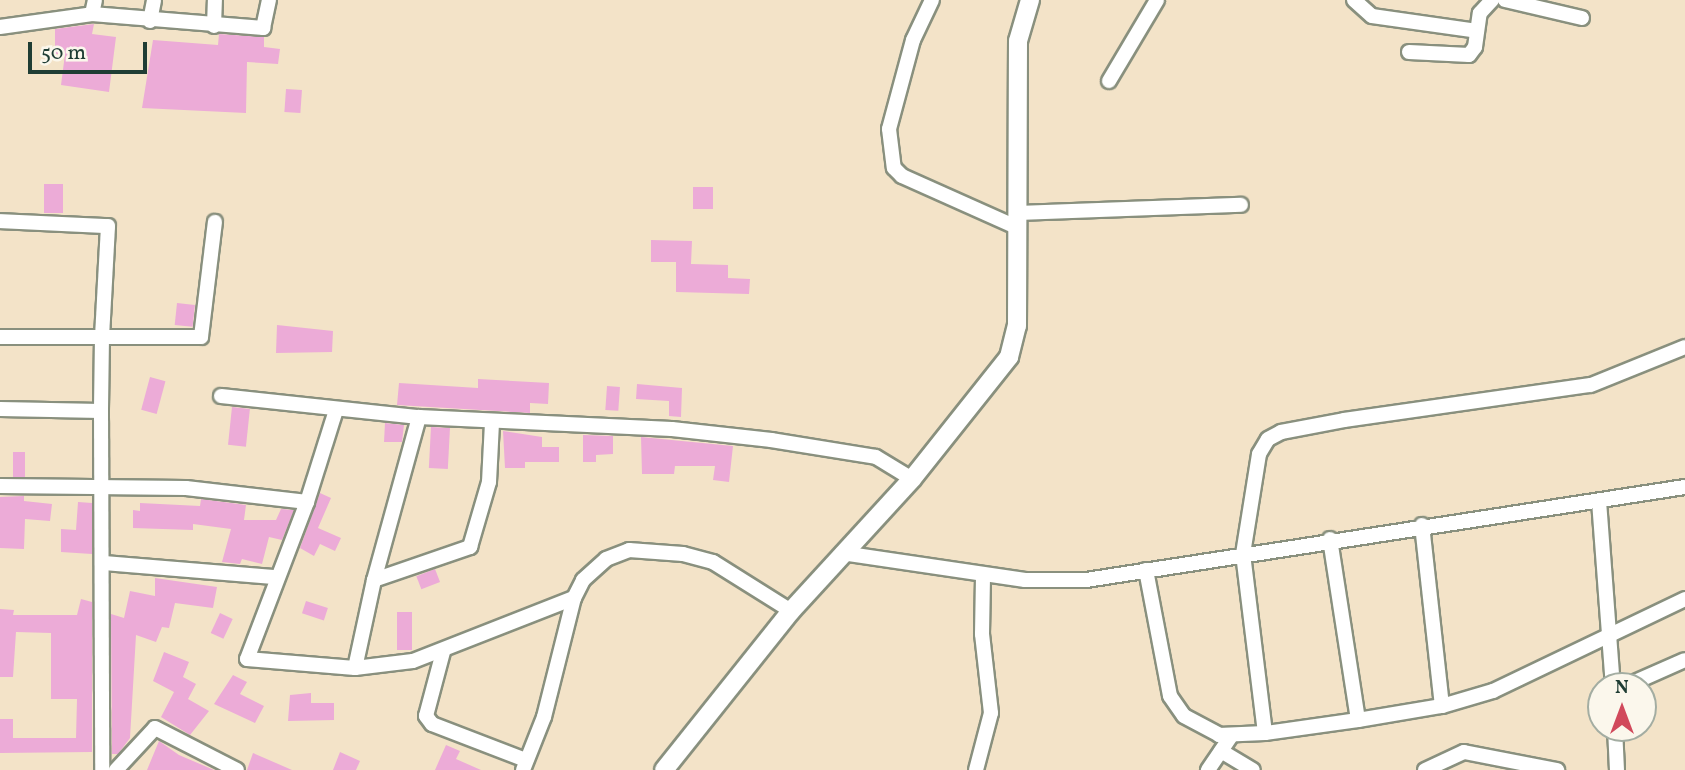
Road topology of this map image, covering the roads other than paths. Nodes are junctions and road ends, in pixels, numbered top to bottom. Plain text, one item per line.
1 (154, 0) edge
2 (215, 0) edge
3 (269, 0) edge
4 (932, 0) edge
5 (1030, 0) edge
6 (1157, 0) edge
7 (1354, 0) edge
8 (1492, 0) edge
9 (1505, 0) edge
10 (93, 7) edge
11 (1582, 18) dead end
12 (150, 21) junction
13 (214, 26) junction
14 (0, 27) edge
15 (1477, 31) junction
16 (1409, 51) dead end
17 (1109, 81) dead end
18 (1241, 205) dead end
19 (0, 221) edge
20 (1018, 221) junction
21 (215, 222) dead end
22 (0, 337) edge
23 (102, 337) junction
24 (1685, 347) edge
25 (221, 396) dead end
26 (0, 409) edge
27 (336, 410) junction
28 (101, 411) junction
29 (419, 417) junction
30 (492, 423) junction
31 (912, 479) junction
32 (0, 486) edge
33 (103, 487) junction
34 (1685, 487) edge
35 (1599, 500) junction
36 (307, 502) junction
37 (1422, 525) junction
38 (1330, 539) junction
39 (842, 553) junction
40 (1242, 554) junction
41 (104, 563) junction
42 (1146, 570) junction
43 (983, 575) junction
44 (276, 578) junction
45 (374, 580) junction
46 (574, 598) junction
47 (1685, 599) edge
48 (791, 611) junction
49 (1609, 633) junction
50 (443, 652) junction
51 (1685, 660) edge
52 (355, 668) junction
53 (1612, 672) edge
54 (1657, 672) edge
55 (1442, 706) junction
56 (1359, 720) junction
57 (1265, 733) junction
58 (1231, 736) junction
59 (1616, 742) edge
60 (1221, 751) junction
61 (524, 765) edge
62 (102, 770) edge
63 (116, 770) edge
64 (237, 770) edge
65 (664, 770) edge
66 (976, 770) edge
67 (1208, 770) edge
68 (1252, 770) edge
69 (1424, 770) edge
70 (1557, 770) edge
71 (1617, 770) edge

1 - 12 street
2 - 13 street
3 - 13 street
4 - 20 street
5 - 20 street
6 - 17 street
7 - 15 street
8 - 15 street
9 - 11 street
10 - 12 street
10 - 14 street
12 - 13 street
15 - 16 street
18 - 20 street
19 - 23 street
20 - 31 street
21 - 23 street
22 - 23 street
23 - 28 street
24 - 40 street
25 - 27 street
26 - 28 street
27 - 29 street
27 - 36 street
28 - 33 street
29 - 30 street
29 - 45 street
30 - 31 street
30 - 45 street
31 - 39 street
32 - 33 street
33 - 36 street
33 - 41 street
34 - 35 street
35 - 37 street
35 - 49 street
36 - 44 street
37 - 38 street
37 - 55 street
38 - 40 street
38 - 56 street
39 - 43 street
39 - 48 street
40 - 42 street
40 - 57 street
41 - 44 street
41 - 62 street
42 - 43 street
42 - 58 street
43 - 66 street
44 - 52 street
45 - 52 street
46 - 48 street
46 - 50 street
46 - 61 street
47 - 49 street
48 - 65 street
49 - 53 street
49 - 55 street
50 - 52 street
50 - 61 street
51 - 54 street
55 - 56 street
56 - 57 street
57 - 58 street
58 - 60 street
59 - 71 street
60 - 67 street
60 - 68 street
63 - 64 street
69 - 70 street

